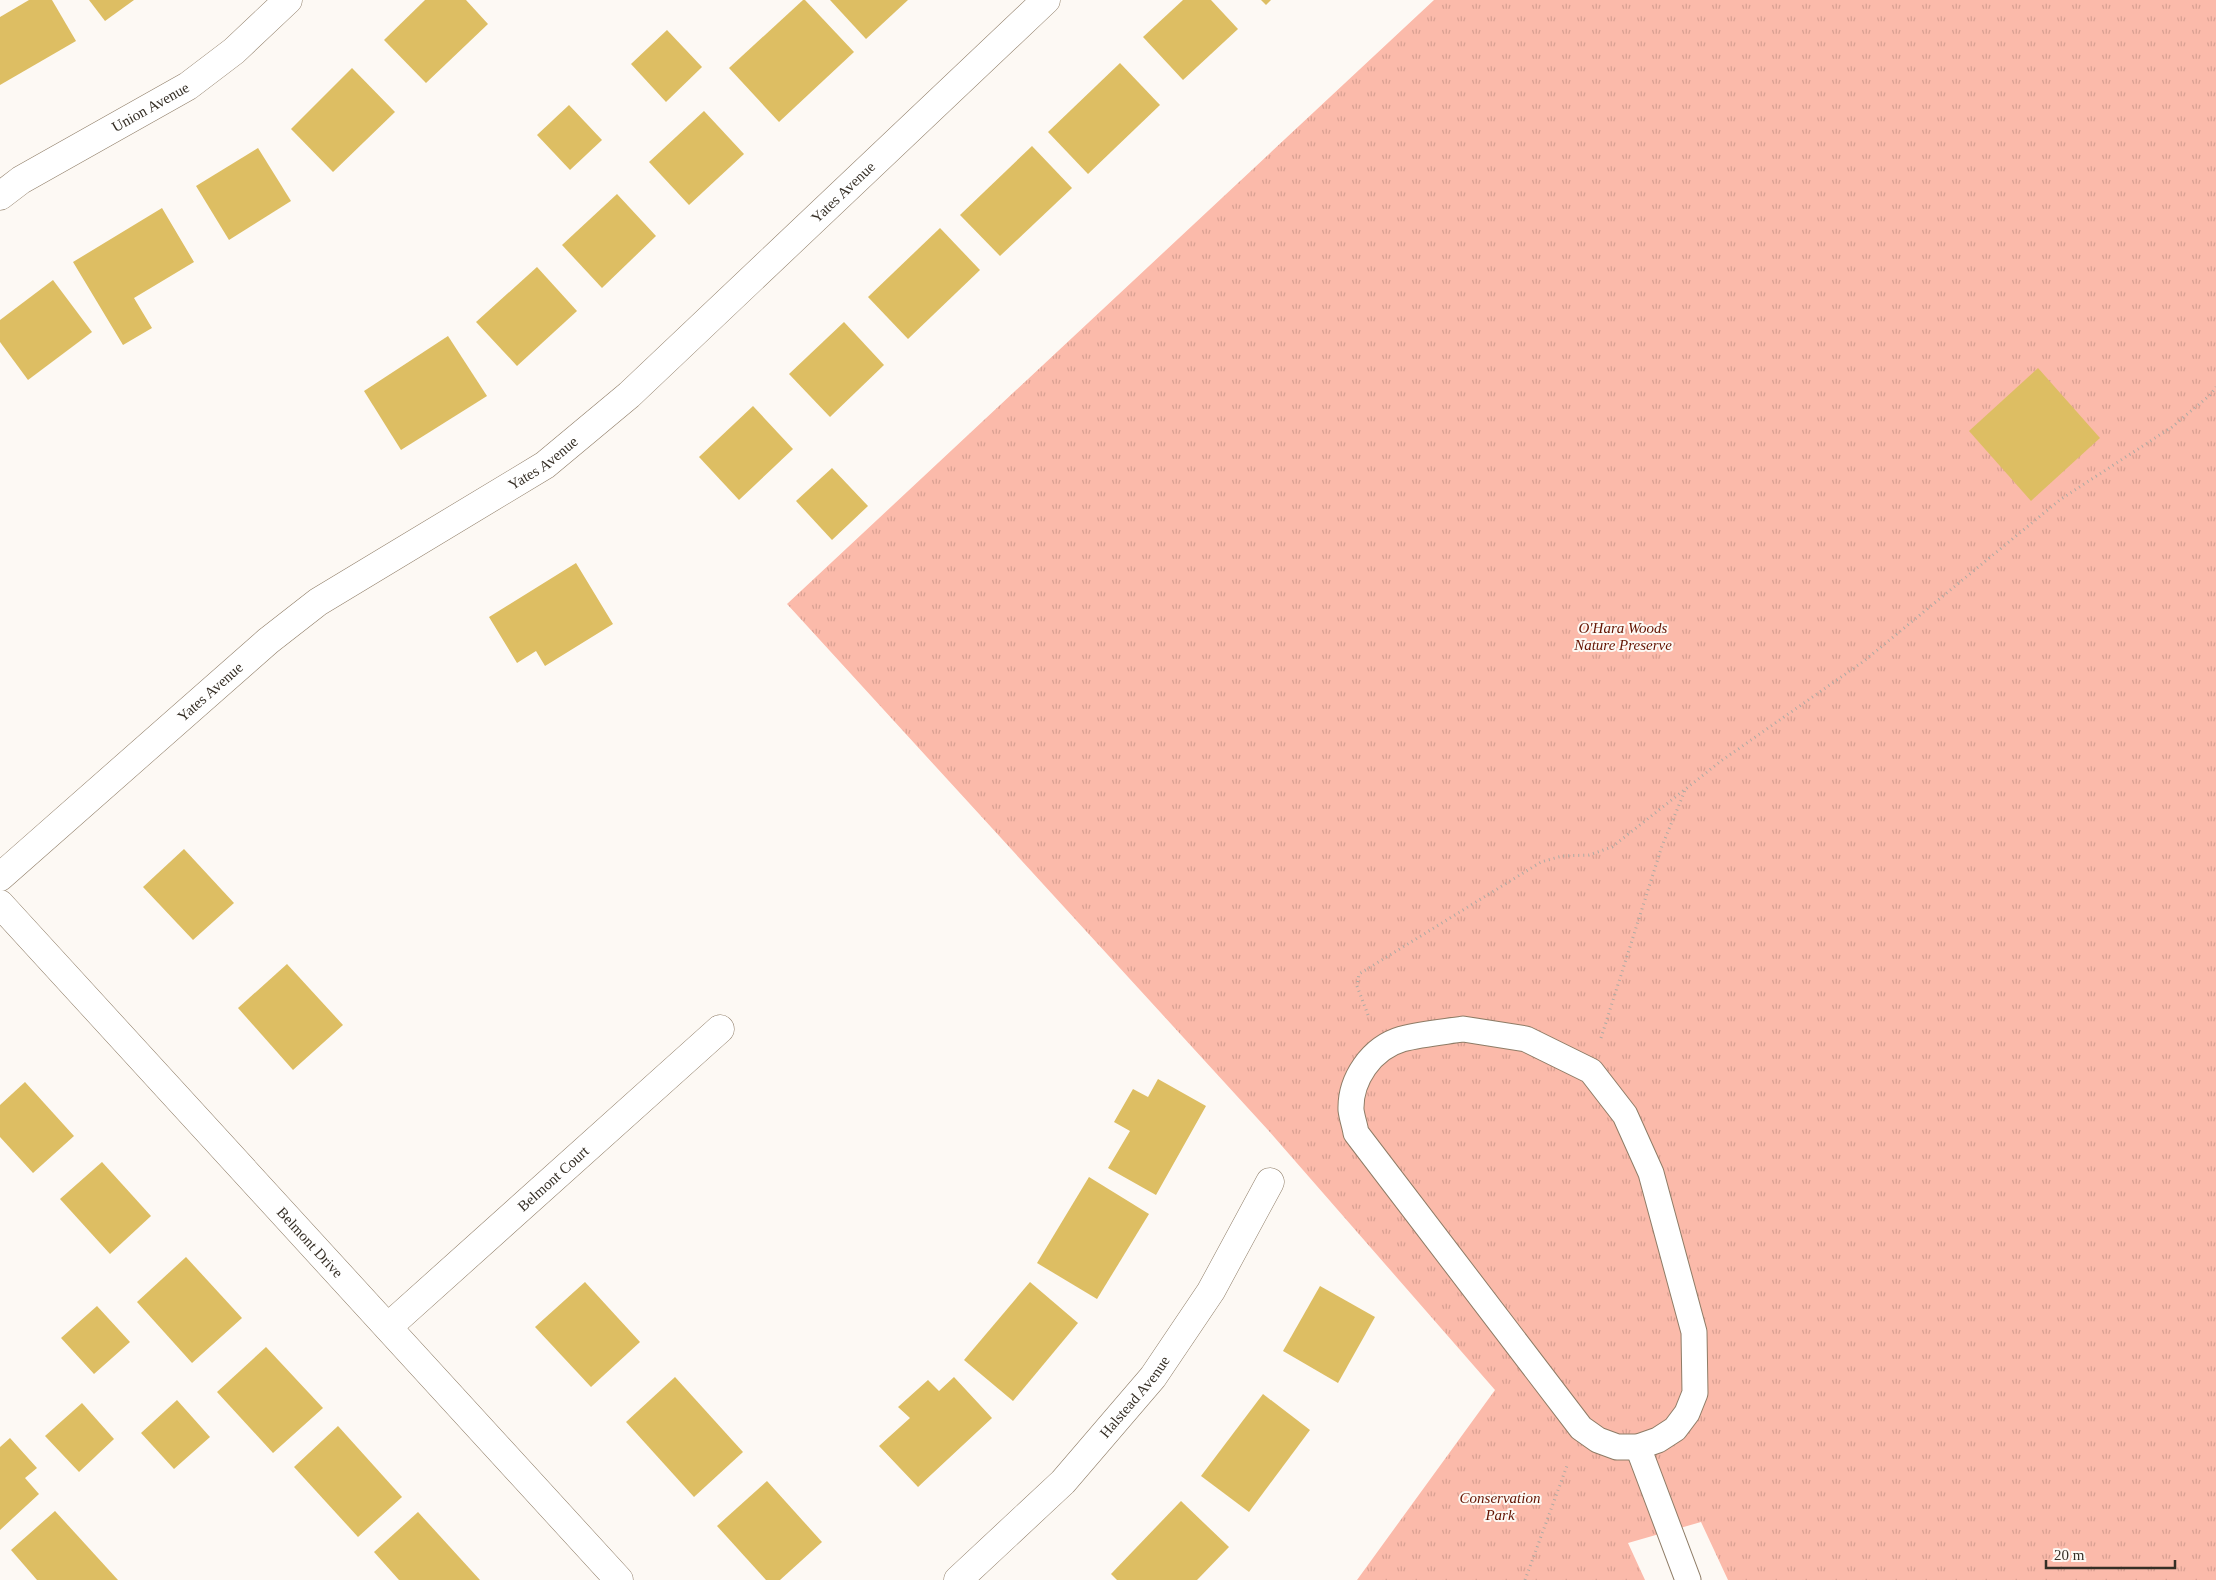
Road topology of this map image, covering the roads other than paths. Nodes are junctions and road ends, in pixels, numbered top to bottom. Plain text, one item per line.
1 (288, 0) edge
2 (1046, 0) edge
3 (0, 196) edge
4 (0, 877) edge
5 (0, 904) edge
6 (720, 1029) dead end
7 (1270, 1182) dead end
8 (388, 1328) junction
9 (1638, 1447) junction
10 (619, 1580) edge
11 (958, 1580) edge
12 (1688, 1580) edge

1 - 3 street, Union Avenue
2 - 4 street, Yates Avenue
5 - 8 street, Belmont Drive
6 - 8 street, Belmont Court
7 - 11 street, Halstead Avenue
8 - 10 street, Belmont Drive
9 - 9 lane
9 - 12 lane

